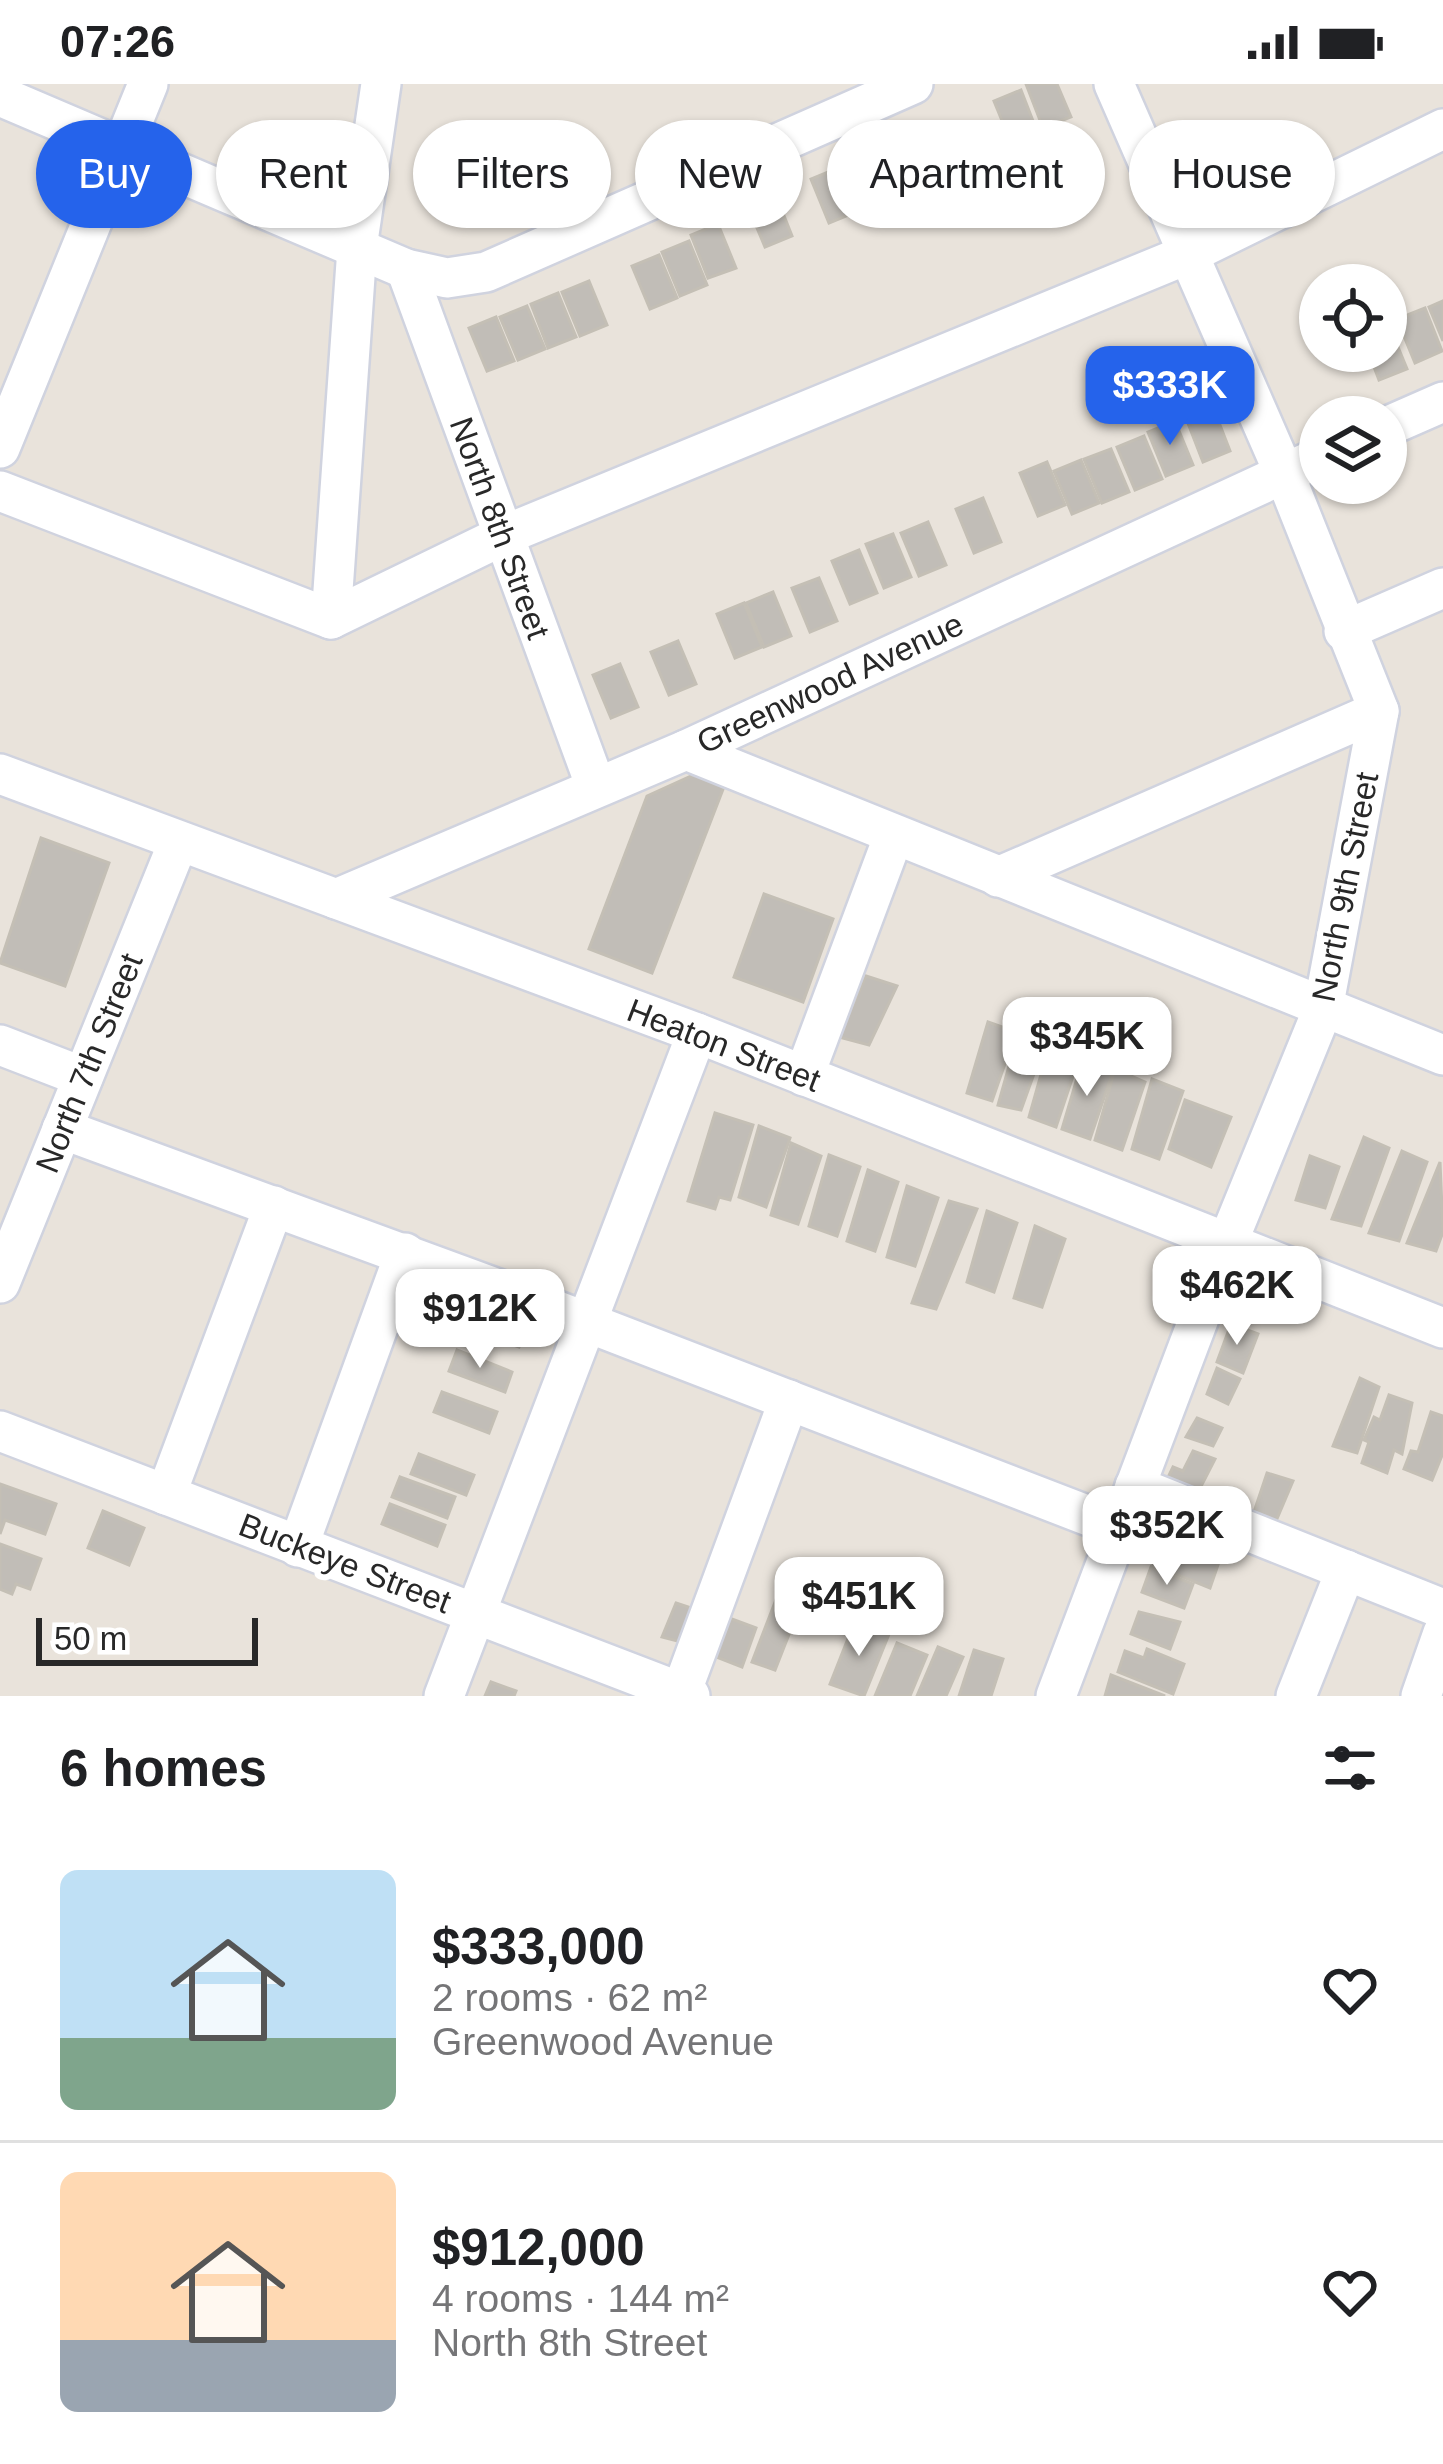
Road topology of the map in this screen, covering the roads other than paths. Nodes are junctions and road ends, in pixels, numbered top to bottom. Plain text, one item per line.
1 (148, 84) edge
2 (381, 84) edge
3 (913, 84) edge
4 (1114, 84) edge
5 (0, 96) edge
6 (60, 120) edge
7 (134, 120) edge
8 (1443, 129) edge
9 (192, 176) edge
10 (90, 228) edge
11 (358, 248) junction
12 (1186, 255) junction
13 (406, 268) junction
14 (1443, 402) edge
15 (1407, 418) edge
16 (0, 448) edge
17 (1299, 466) edge
18 (1284, 473) junction
19 (0, 491) edge
20 (502, 536) junction
21 (1443, 588) edge
22 (332, 619) junction
23 (1344, 632) junction
24 (1379, 711) junction
25 (686, 750) junction
26 (0, 774) edge
27 (596, 787) junction
28 (894, 835) junction
29 (178, 843) junction
30 (998, 877) junction
31 (336, 899) junction
32 (1323, 1009) junction
33 (697, 1033) junction
34 (0, 1045) edge
35 (1443, 1054) edge
36 (804, 1076) junction
37 (83, 1077) junction
38 (62, 1129) junction
39 (274, 1206) junction
40 (1227, 1244) junction
41 (405, 1253) junction
42 (0, 1283) edge
43 (589, 1323) junction
44 (1443, 1328) edge
45 (789, 1400) junction
46 (0, 1431) edge
47 (1135, 1486) junction
48 (166, 1495) junction
49 (1120, 1528) junction
50 (298, 1547) junction
51 (1346, 1570) junction
52 (1443, 1609) edge
53 (476, 1612) junction
54 (1443, 1633) edge
55 (686, 1694) edge
56 (444, 1696) edge
57 (1056, 1696) edge
58 (1297, 1696) edge
59 (1421, 1696) edge

1 - 7 street
2 - 11 street
3 - 13 street
4 - 12 street
5 - 6 street
8 - 12 street
9 - 11 street
10 - 16 street
11 - 13 street
11 - 22 street
12 - 18 street
12 - 20 street
13 - 20 street, North 8th Street
14 - 15 street
17 - 18 street, Greenwood Avenue
18 - 23 street
18 - 25 street, Greenwood Avenue
19 - 22 street
20 - 22 street
20 - 27 street, North 8th Street
21 - 23 street
23 - 24 street
24 - 30 street
24 - 32 street, North 9th Street
25 - 27 street, Greenwood Avenue
25 - 28 street
26 - 29 street, Heaton Street
27 - 31 street, Greenwood Avenue
28 - 30 street
28 - 36 street
29 - 31 street, Heaton Street
29 - 37 street, North 7th Street
30 - 32 street
31 - 33 street, Heaton Street
32 - 35 street
32 - 40 street, North 9th Street
33 - 36 street, Heaton Street
33 - 43 street
34 - 37 street
36 - 40 street, Heaton Street
37 - 38 street, North 7th Street
38 - 39 street
38 - 42 street, North 7th Street
39 - 41 street
39 - 48 street
40 - 44 street, Heaton Street
40 - 47 street, North 9th Street
41 - 43 street
41 - 50 street
43 - 45 street
43 - 53 street
45 - 49 street
45 - 55 street
46 - 48 street, Buckeye Street
47 - 49 street, North 9th Street
47 - 51 street
48 - 50 street, Buckeye Street
49 - 57 street, North 9th Street
50 - 53 street, Buckeye Street
51 - 52 street
51 - 58 street
53 - 55 street, Buckeye Street
53 - 56 street
54 - 59 street

